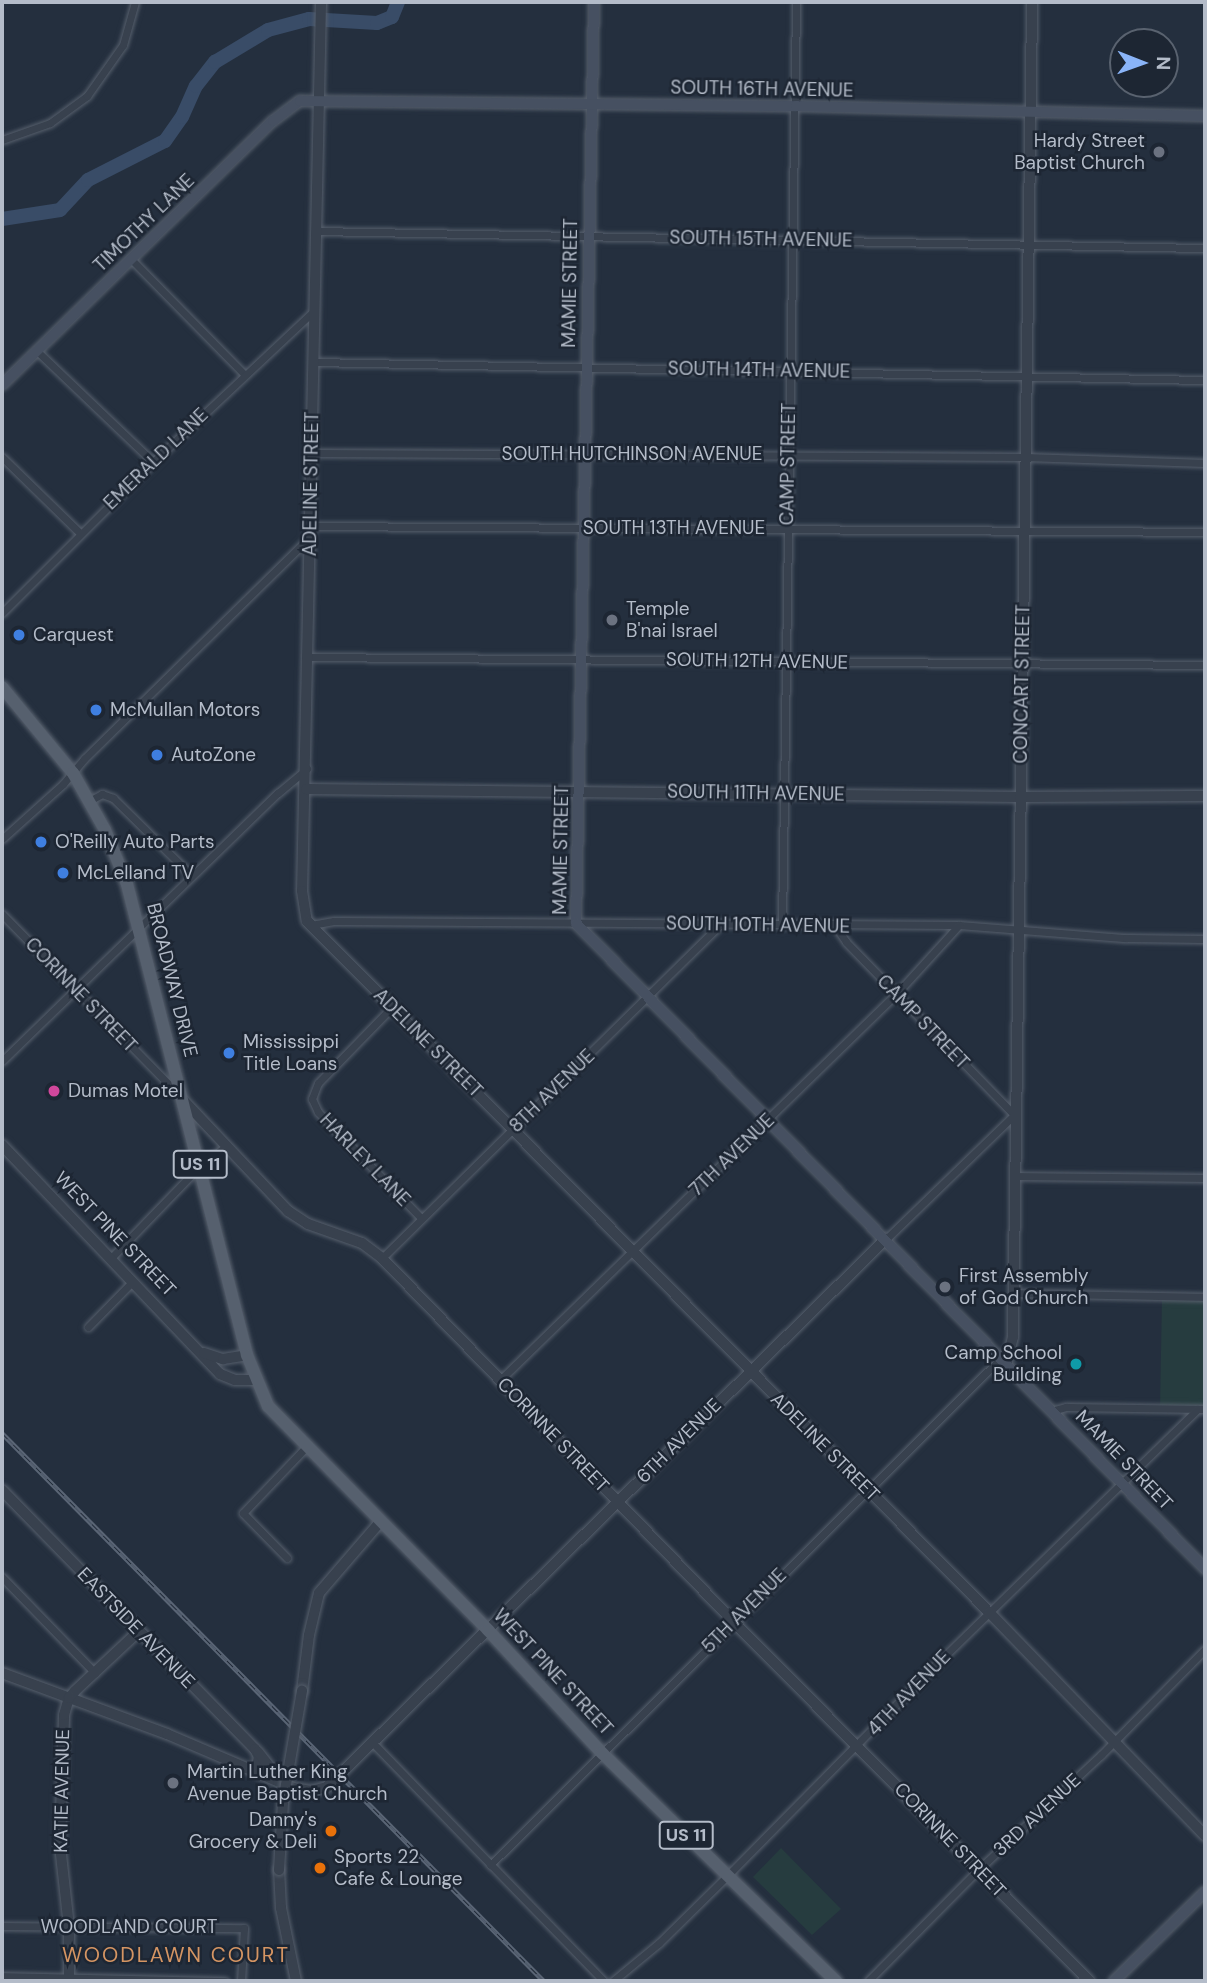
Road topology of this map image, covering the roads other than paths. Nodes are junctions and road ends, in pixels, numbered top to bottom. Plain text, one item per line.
1 (135, 2) edge
2 (594, 2) edge
3 (796, 2) edge
4 (1032, 2) edge
5 (321, 6) edge
6 (318, 100) junction
7 (590, 104) junction
8 (796, 106) junction
9 (1030, 113) junction
10 (1205, 116) edge
11 (2, 141) edge
12 (316, 231) junction
13 (588, 236) junction
14 (792, 239) junction
15 (1029, 245) junction
16 (1205, 248) edge
17 (132, 260) junction
18 (314, 310) junction
19 (37, 351) junction
20 (314, 362) junction
21 (586, 367) junction
22 (789, 370) junction
23 (244, 374) junction
24 (1026, 376) junction
25 (1205, 380) edge
26 (2, 386) edge
27 (312, 453) junction
28 (584, 454) junction
29 (788, 455) junction
30 (2, 457) edge
31 (1026, 457) junction
32 (153, 462) junction
33 (1205, 463) edge
34 (311, 526) junction
35 (787, 528) junction
36 (583, 529) junction
37 (1024, 531) junction
38 (1205, 532) edge
39 (80, 533) junction
40 (310, 537) junction
41 (2, 613) edge
42 (309, 657) junction
43 (583, 659) junction
44 (785, 661) junction
45 (1022, 665) junction
46 (1205, 665) edge
47 (2, 687) edge
48 (307, 769) junction
49 (73, 773) junction
50 (306, 789) junction
51 (579, 790) junction
52 (783, 793) junction
53 (1205, 796) edge
54 (1020, 797) junction
55 (89, 801) junction
56 (2, 839) edge
57 (191, 875) junction
58 (2, 914) edge
59 (576, 923) junction
60 (721, 924) junction
61 (311, 925) junction
62 (960, 925) junction
63 (782, 926) junction
64 (835, 926) junction
65 (140, 927) junction
66 (1018, 929) junction
67 (1205, 939) edge
68 (76, 989) junction
69 (897, 993) junction
70 (647, 999) junction
71 (393, 1007) junction
72 (2, 1061) edge
73 (183, 1099) junction
74 (1014, 1115) junction
75 (768, 1120) junction
76 (513, 1129) junction
77 (2, 1145) edge
78 (227, 1146) junction
79 (200, 1166) junction
80 (1014, 1176) junction
81 (1205, 1178) edge
82 (421, 1218) junction
83 (886, 1239) junction
84 (633, 1250) junction
85 (112, 1257) junction
86 (383, 1258) junction
87 (134, 1280) junction
88 (1013, 1293) junction
89 (1205, 1297) edge
90 (88, 1326) dead end
91 (201, 1351) junction
92 (247, 1354) junction
93 (1003, 1362) junction
94 (750, 1371) junction
95 (255, 1380) junction
96 (500, 1380) junction
97 (1202, 1409) edge
98 (1051, 1411) junction
99 (306, 1447) junction
100 (1122, 1483) junction
101 (867, 1489) junction
102 (2, 1490) edge
103 (617, 1502) junction
104 (380, 1522) junction
105 (287, 1558) dead end
106 (1205, 1569) edge
107 (2, 1577) edge
108 (989, 1612) junction
109 (734, 1622) junction
110 (488, 1630) junction
111 (139, 1631) junction
112 (1205, 1649) edge
113 (2, 1673) edge
114 (95, 1673) junction
115 (69, 1698) junction
116 (1114, 1741) junction
117 (372, 1742) junction
118 (858, 1745) junction
119 (255, 1749) junction
120 (603, 1753) junction
121 (256, 1770) junction
122 (281, 1782) junction
123 (1193, 1821) junction
124 (1205, 1829) edge
125 (1205, 1836) edge
126 (490, 1865) junction
127 (979, 1869) junction
128 (728, 1875) junction
129 (1204, 1893) edge
130 (2, 1926) edge
131 (69, 1927) junction
132 (2, 1976) edge
133 (69, 1980) edge
134 (225, 1981) edge
135 (241, 1981) edge
136 (296, 1981) edge
137 (604, 1981) edge
138 (613, 1981) edge
139 (836, 1981) edge
140 (868, 1981) edge
141 (1088, 1981) edge
142 (1114, 1981) edge

1 - 11 street
2 - 7 main road, MAMIE STREET
3 - 8 street, CAMP STREET
4 - 9 street, CONCART STREET
5 - 6 street, ADELINE STREET
6 - 7 main road, SOUTH 16TH AVENUE
6 - 12 street, ADELINE STREET
6 - 17 main road, TIMOTHY LANE
7 - 8 main road, SOUTH 16TH AVENUE
7 - 13 main road, MAMIE STREET
8 - 9 main road, SOUTH 16TH AVENUE
8 - 14 street, CAMP STREET
9 - 10 main road, SOUTH 16TH AVENUE
9 - 15 street, CONCART STREET
12 - 13 street, SOUTH 15TH AVENUE
12 - 18 street, ADELINE STREET
13 - 14 street, SOUTH 15TH AVENUE
13 - 21 main road, MAMIE STREET
14 - 15 street, SOUTH 15TH AVENUE
14 - 22 street, CAMP STREET
15 - 16 street, SOUTH 15TH AVENUE
15 - 24 street, CONCART STREET
17 - 19 main road, TIMOTHY LANE
17 - 23 street
18 - 20 street, ADELINE STREET
18 - 23 street, EMERALD LANE
19 - 26 main road, TIMOTHY LANE
19 - 32 street
20 - 21 street, SOUTH 14TH AVENUE
20 - 27 street, ADELINE STREET
21 - 22 street, SOUTH 14TH AVENUE
21 - 28 main road, MAMIE STREET
22 - 24 street, SOUTH 14TH AVENUE
22 - 29 street, CAMP STREET
23 - 32 street, EMERALD LANE
24 - 25 street, SOUTH 14TH AVENUE
24 - 31 street, CONCART STREET
27 - 28 street, SOUTH HUTCHINSON AVENUE
27 - 34 street, ADELINE STREET
28 - 29 street, SOUTH HUTCHINSON AVENUE
28 - 36 main road, MAMIE STREET
29 - 31 street, SOUTH HUTCHINSON AVENUE
29 - 35 street, CAMP STREET
30 - 39 street
31 - 33 street, SOUTH HUTCHINSON AVENUE
31 - 37 street, CONCART STREET
32 - 39 street, EMERALD LANE
34 - 36 street, SOUTH 13TH AVENUE
34 - 40 street, ADELINE STREET
35 - 36 street, SOUTH 13TH AVENUE
35 - 37 street, SOUTH 13TH AVENUE
35 - 44 street, CAMP STREET
36 - 43 main road, MAMIE STREET
37 - 38 street, SOUTH 13TH AVENUE
37 - 45 street, CONCART STREET
39 - 41 street, EMERALD LANE
40 - 42 street, ADELINE STREET
40 - 49 street
42 - 43 street, SOUTH 12TH AVENUE
42 - 48 street, ADELINE STREET
43 - 44 street, SOUTH 12TH AVENUE
43 - 51 main road, MAMIE STREET
44 - 45 street, SOUTH 12TH AVENUE
44 - 52 street, CAMP STREET
45 - 46 street, SOUTH 12TH AVENUE
45 - 54 street, CONCART STREET
47 - 49 main road, BROADWAY DRIVE / US 11
48 - 50 street, ADELINE STREET
48 - 57 street
49 - 55 main road, BROADWAY DRIVE / US 11
49 - 56 street
50 - 51 street, SOUTH 11TH AVENUE
50 - 61 street, ADELINE STREET
51 - 52 street, SOUTH 11TH AVENUE
51 - 59 main road, MAMIE STREET
52 - 54 street, SOUTH 11TH AVENUE
52 - 63 street, CAMP STREET
53 - 54 street, SOUTH 11TH AVENUE
54 - 66 street, CONCART STREET
55 - 57 street
55 - 65 main road, BROADWAY DRIVE / US 11
57 - 65 street
58 - 68 street, CORINNE STREET
59 - 60 street, SOUTH 10TH AVENUE
59 - 61 street, SOUTH 10TH AVENUE
59 - 70 main road, MAMIE STREET
60 - 63 street, SOUTH 10TH AVENUE
60 - 70 street, 8TH AVENUE
61 - 71 street, ADELINE STREET
62 - 64 street, SOUTH 10TH AVENUE
62 - 66 street, SOUTH 10TH AVENUE
62 - 69 street, 7TH AVENUE
63 - 64 street, SOUTH 10TH AVENUE
64 - 69 street, CAMP STREET
65 - 68 street
65 - 73 main road, BROADWAY DRIVE / US 11
66 - 67 street, SOUTH 10TH AVENUE
66 - 74 street, CONCART STREET
68 - 72 street
68 - 73 street, CORINNE STREET
69 - 74 street, CAMP STREET
69 - 75 street, 7TH AVENUE
70 - 75 main road, MAMIE STREET
70 - 76 street, 8TH AVENUE
71 - 76 street, ADELINE STREET
71 - 82 street, HARLEY LANE
73 - 78 street, CORINNE STREET
73 - 79 main road, BROADWAY DRIVE / US 11
74 - 80 street, CONCART STREET
74 - 83 street, 6TH AVENUE
75 - 83 main road, MAMIE STREET
75 - 84 street, 7TH AVENUE
76 - 82 street, 8TH AVENUE
76 - 84 street, ADELINE STREET
77 - 85 street, WEST PINE STREET
78 - 79 street
78 - 86 street, CORINNE STREET
79 - 85 street
79 - 92 main road, BROADWAY DRIVE / US 11
80 - 81 street
80 - 88 street, CONCART STREET
82 - 86 street, 8TH AVENUE
83 - 93 main road, MAMIE STREET
83 - 94 street, 6TH AVENUE
84 - 94 street, ADELINE STREET
84 - 96 street, 7TH AVENUE
85 - 87 street, WEST PINE STREET
86 - 96 street, CORINNE STREET
87 - 90 street
87 - 91 street, WEST PINE STREET
88 - 89 street
88 - 93 street, CONCART STREET
91 - 92 street
91 - 95 street, WEST PINE STREET
92 - 95 main road, WEST PINE STREET / US 11
93 - 98 main road, MAMIE STREET
93 - 101 street, 5TH AVENUE
94 - 101 street, ADELINE STREET
94 - 103 street, 6TH AVENUE
95 - 99 main road, WEST PINE STREET / US 11
96 - 103 street, CORINNE STREET
97 - 98 street
97 - 100 street, 4TH AVENUE
98 - 100 main road, MAMIE STREET
99 - 104 main road, WEST PINE STREET / US 11
99 - 105 street
100 - 106 main road, MAMIE STREET
100 - 108 street, 4TH AVENUE
101 - 108 street, ADELINE STREET
101 - 109 street, 5TH AVENUE
102 - 111 street, EASTSIDE AVENUE
103 - 109 street, CORINNE STREET
103 - 110 street, 6TH AVENUE
104 - 110 main road, WEST PINE STREET / US 11
104 - 136 street, bridge
107 - 114 street
108 - 116 street, ADELINE STREET
108 - 118 street, 4TH AVENUE
109 - 118 street, CORINNE STREET
109 - 120 street, 5TH AVENUE
110 - 117 street, 6TH AVENUE
110 - 120 main road, WEST PINE STREET / US 11
111 - 114 street
111 - 119 street, EASTSIDE AVENUE
112 - 116 street, 3RD AVENUE
113 - 115 street
114 - 115 street
115 - 121 street
115 - 131 street, KATIE AVENUE
116 - 123 street, ADELINE STREET
116 - 127 street, 3RD AVENUE
117 - 122 street, 6TH AVENUE
117 - 126 street
118 - 127 street, CORINNE STREET
118 - 128 street, 4TH AVENUE
119 - 121 street
119 - 122 street, EASTSIDE AVENUE
120 - 126 street, 5TH AVENUE
120 - 128 main road, WEST PINE STREET / US 11
121 - 122 street
123 - 124 street, ADELINE STREET
123 - 125 street, ADELINE STREET
126 - 137 street
127 - 140 street, 3RD AVENUE
127 - 141 street, CORINNE STREET
128 - 138 street, 4TH AVENUE
128 - 139 main road, WEST PINE STREET / US 11
129 - 142 main road
130 - 131 street, WOODLAND COURT
131 - 133 street, KATIE AVENUE
131 - 135 street, WOODLAND COURT
132 - 133 street
133 - 134 street

